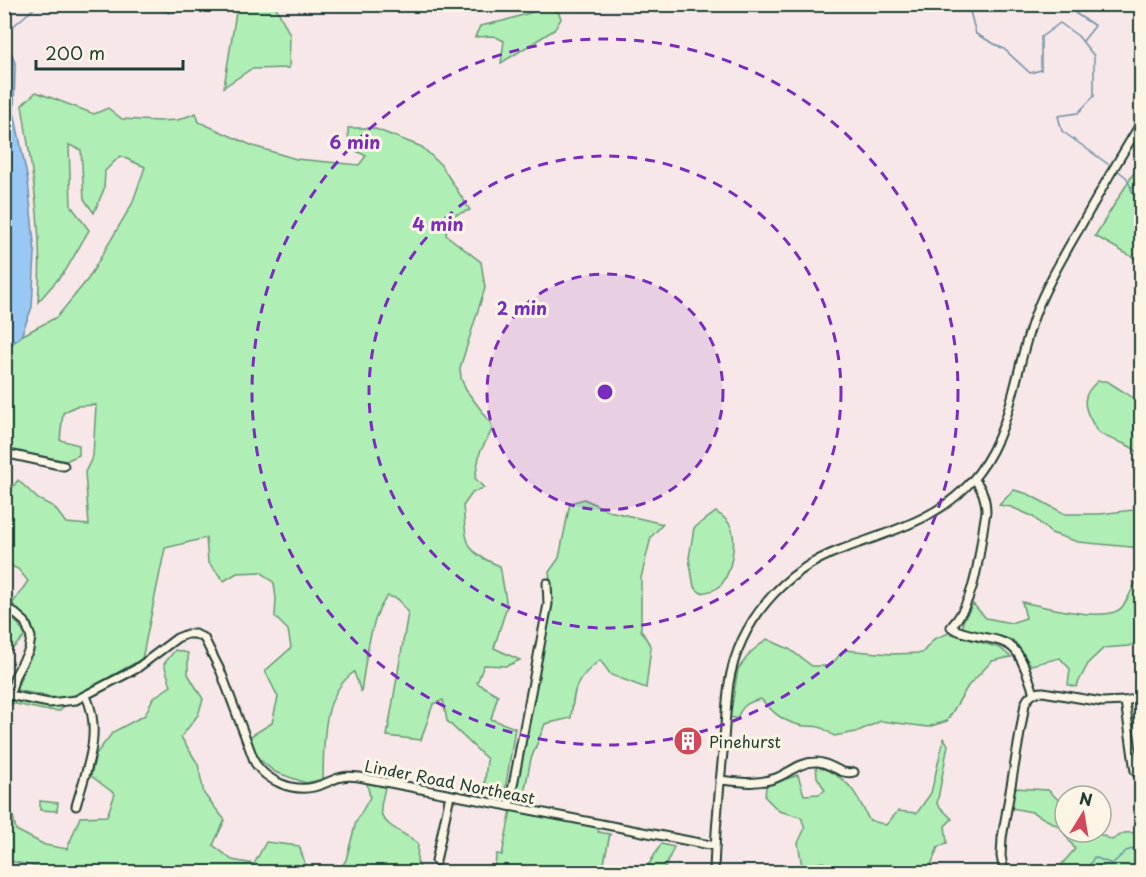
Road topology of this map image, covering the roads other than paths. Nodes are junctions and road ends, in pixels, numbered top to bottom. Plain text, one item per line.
1 (1142, 121) edge
2 (4, 453) edge
3 (64, 466) dead end
4 (4, 470) edge
5 (4, 477) edge
6 (974, 479) junction
7 (547, 583) dead end
8 (4, 604) edge
9 (1034, 693) junction
10 (7, 694) edge
11 (86, 696) junction
12 (1142, 697) edge
13 (1125, 701) junction
14 (854, 772) dead end
15 (1142, 778) edge
16 (720, 780) junction
17 (450, 795) junction
18 (76, 806) dead end
19 (509, 806) junction
20 (715, 846) junction
21 (436, 861) dead end
22 (714, 873) edge
23 (1004, 873) edge

1 - 6 street
2 - 3 street
4 - 5 street
6 - 9 street
6 - 16 street
7 - 19 street
8 - 10 street
9 - 13 street
9 - 23 street
10 - 11 street, Linder Road Northeast
11 - 17 street, Linder Road Northeast
11 - 18 street
12 - 13 street
13 - 15 street
14 - 16 street
16 - 20 street
17 - 19 street, Linder Road Northeast
17 - 21 street
19 - 20 street, Linder Road Northeast
20 - 22 street

